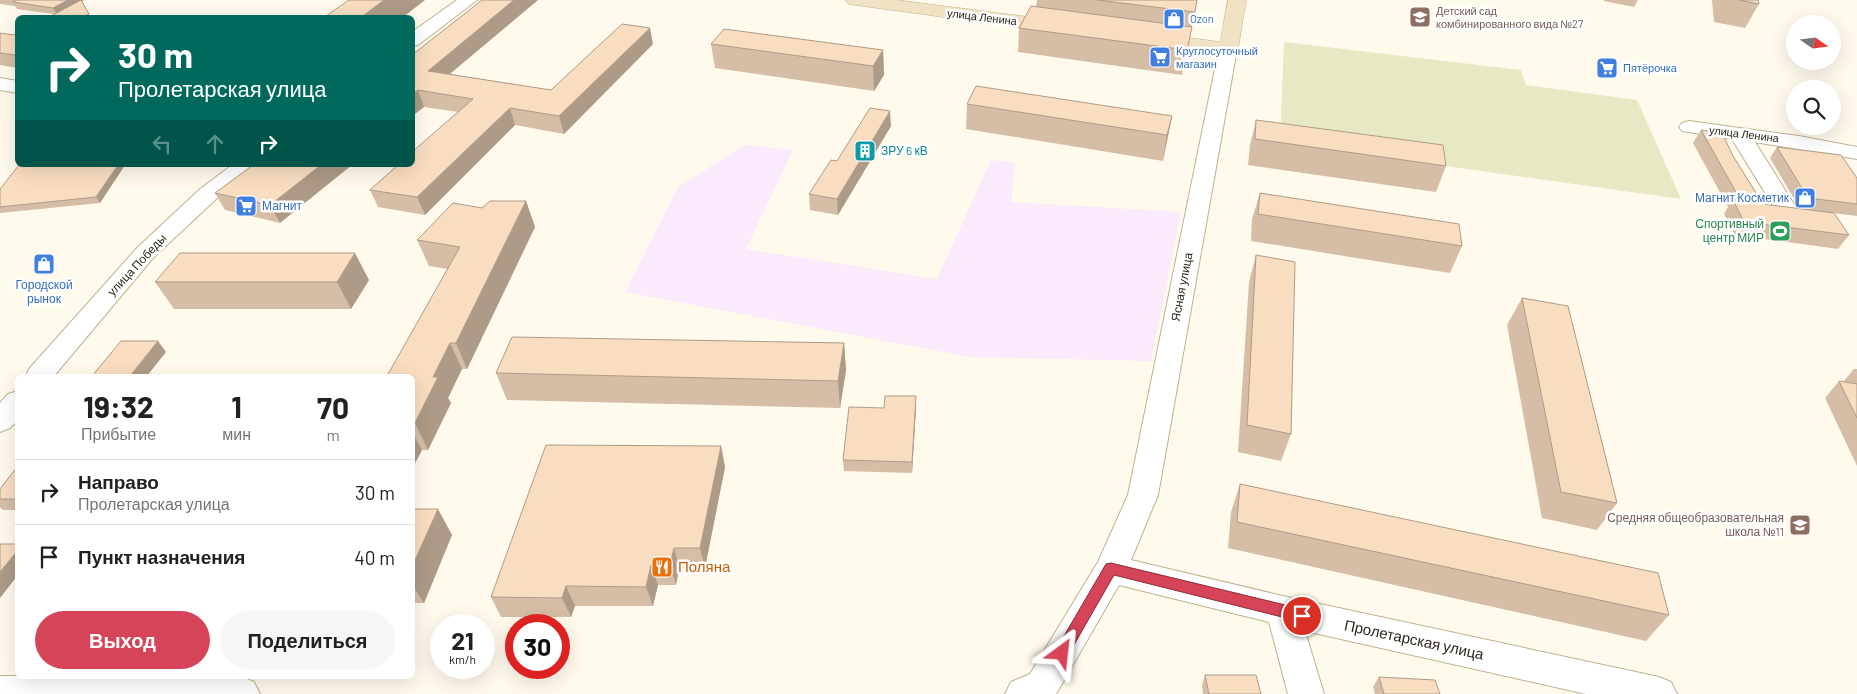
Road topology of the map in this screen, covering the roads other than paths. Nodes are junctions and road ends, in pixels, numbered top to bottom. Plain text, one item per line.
1 (468, 0) edge
2 (855, 0) edge
3 (1237, 0) edge
4 (1082, 30) edge
5 (1131, 36) edge
6 (415, 39) edge
7 (1228, 49) junction
8 (0, 84) edge
9 (15, 86) edge
10 (1689, 127) dead end
11 (1739, 134) junction
12 (1857, 153) edge
13 (243, 167) edge
14 (1789, 214) edge
15 (41, 374) edge
16 (15, 404) edge
17 (0, 421) edge
18 (1111, 568) junction
19 (1283, 611) junction
20 (0, 692) edge
21 (1649, 693) edge
22 (234, 694) edge
23 (242, 694) edge
24 (1022, 694) edge
25 (1306, 694) edge

1 - 6 street
2 - 4 street, улица Ленина
3 - 7 street, Ясная улица
5 - 7 street
7 - 18 street, Ясная улица
8 - 9 street
10 - 11 street, улица Ленина
11 - 12 street, улица Ленина
11 - 14 street
13 - 15 street, улица Победы
16 - 17 street
18 - 19 street, Пролетарская улица
18 - 24 street, Ясная улица
19 - 21 street, Пролетарская улица
19 - 25 street
20 - 22 street
22 - 23 street

